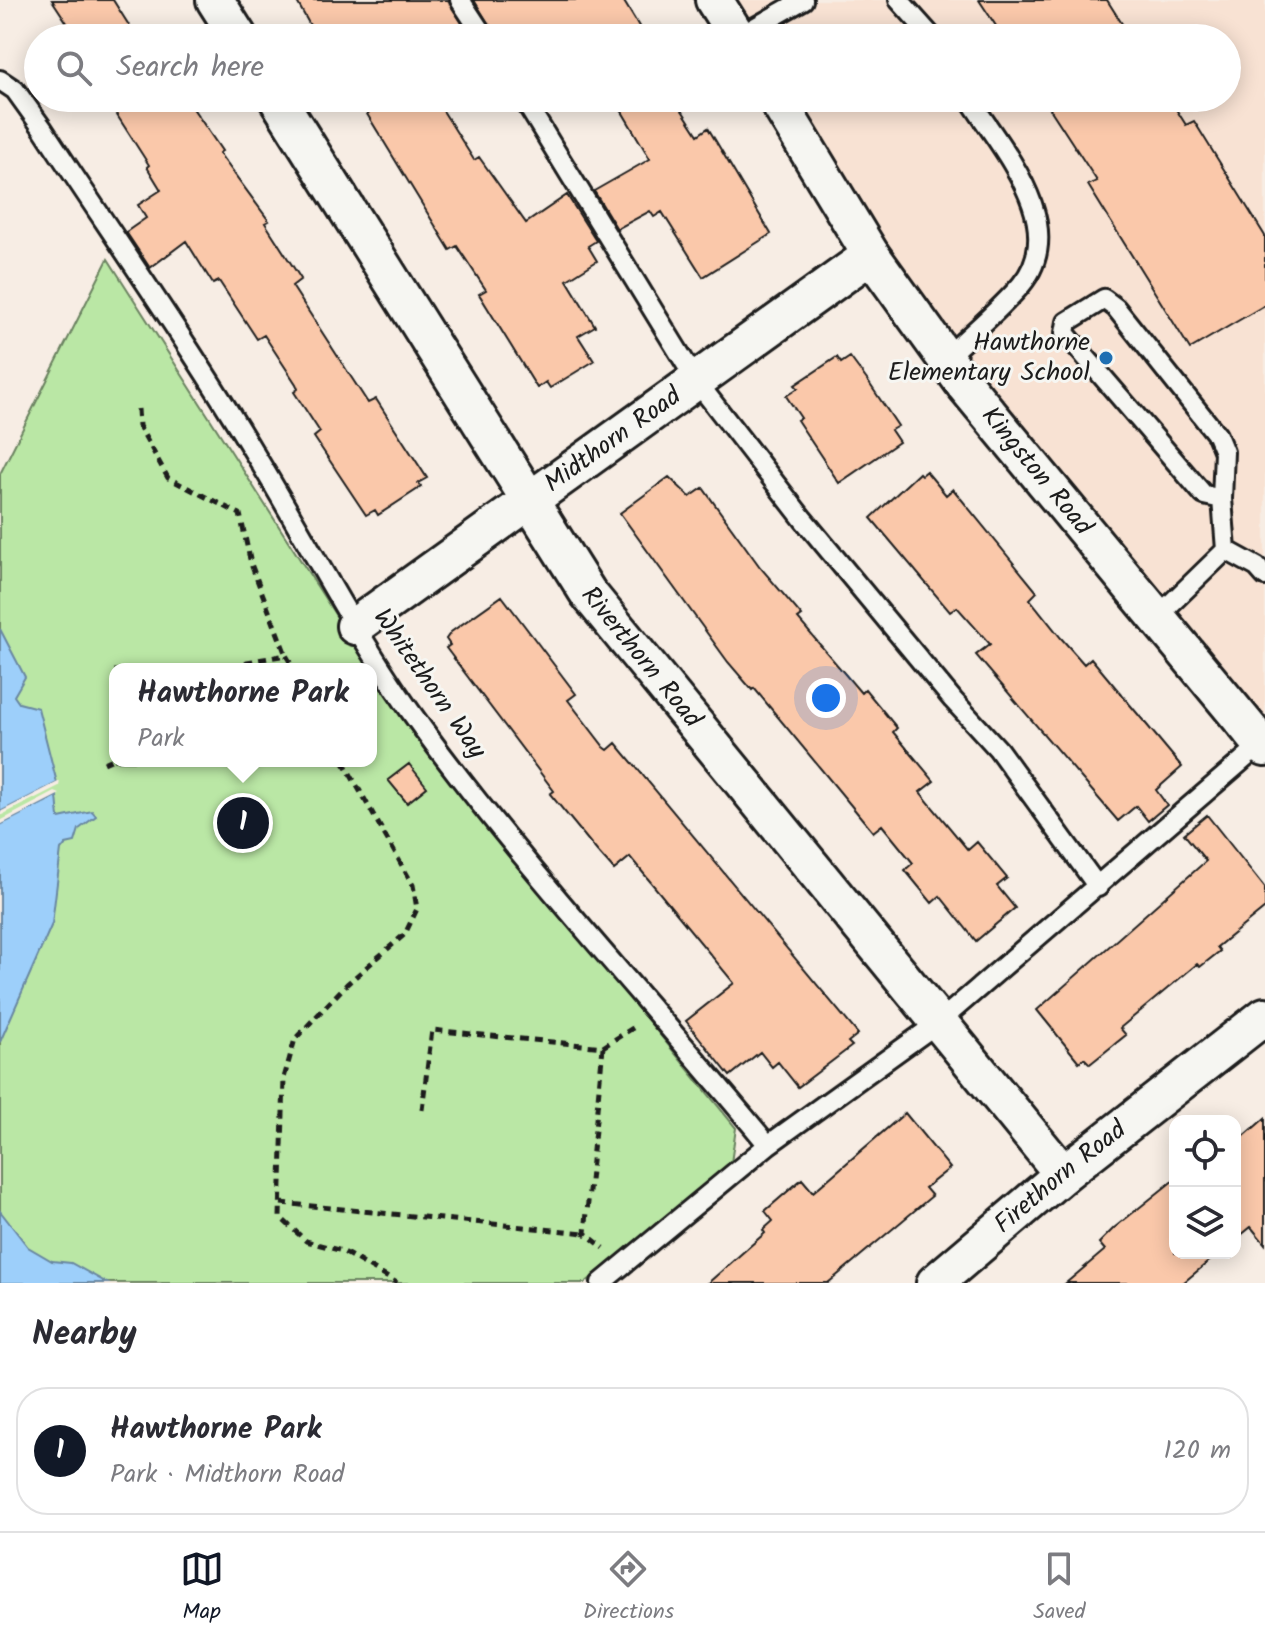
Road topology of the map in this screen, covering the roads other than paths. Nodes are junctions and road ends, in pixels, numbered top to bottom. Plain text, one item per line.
1 (215, 0) edge
2 (460, 0) edge
3 (714, 0) edge
4 (803, 0) edge
5 (899, 0) edge
6 (230, 24) edge
7 (476, 24) edge
8 (729, 24) edge
9 (762, 24) edge
10 (920, 24) edge
11 (0, 80) edge
12 (24, 103) edge
13 (31, 112) edge
14 (286, 112) edge
15 (532, 112) edge
16 (784, 112) edge
17 (977, 112) edge
18 (871, 255) junction
19 (946, 358) junction
20 (697, 382) junction
21 (1213, 497) junction
22 (529, 500) junction
23 (1226, 550) junction
24 (1261, 571) edge
25 (1157, 617) junction
26 (355, 626) junction
27 (1264, 744) edge
28 (1098, 887) junction
29 (1265, 1016) edge
30 (939, 1022) junction
31 (768, 1145) junction
32 (1063, 1174) junction
33 (601, 1283) edge
34 (935, 1283) edge

1 - 6 street
2 - 7 lane
3 - 8 street
4 - 9 lane
5 - 10 lane
11 - 12 lane, Whitethorn Way
13 - 26 lane, Whitethorn Way
14 - 22 street, Riverthorn Road
15 - 20 lane
16 - 18 street, Kingston Road
17 - 19 lane
18 - 19 street, Kingston Road
18 - 20 street, Midthorn Road
19 - 25 street, Kingston Road
20 - 22 street, Midthorn Road
20 - 28 lane
21 - 21 lane
21 - 23 lane
22 - 26 street, Midthorn Road
22 - 30 street, Riverthorn Road
23 - 24 lane
23 - 25 lane
25 - 27 street, Kingston Road
26 - 31 lane, Whitethorn Way
27 - 28 lane
28 - 30 lane
29 - 32 street, Firethorn Road
30 - 31 lane
30 - 32 street, Riverthorn Road
31 - 33 lane
32 - 34 street, Firethorn Road

